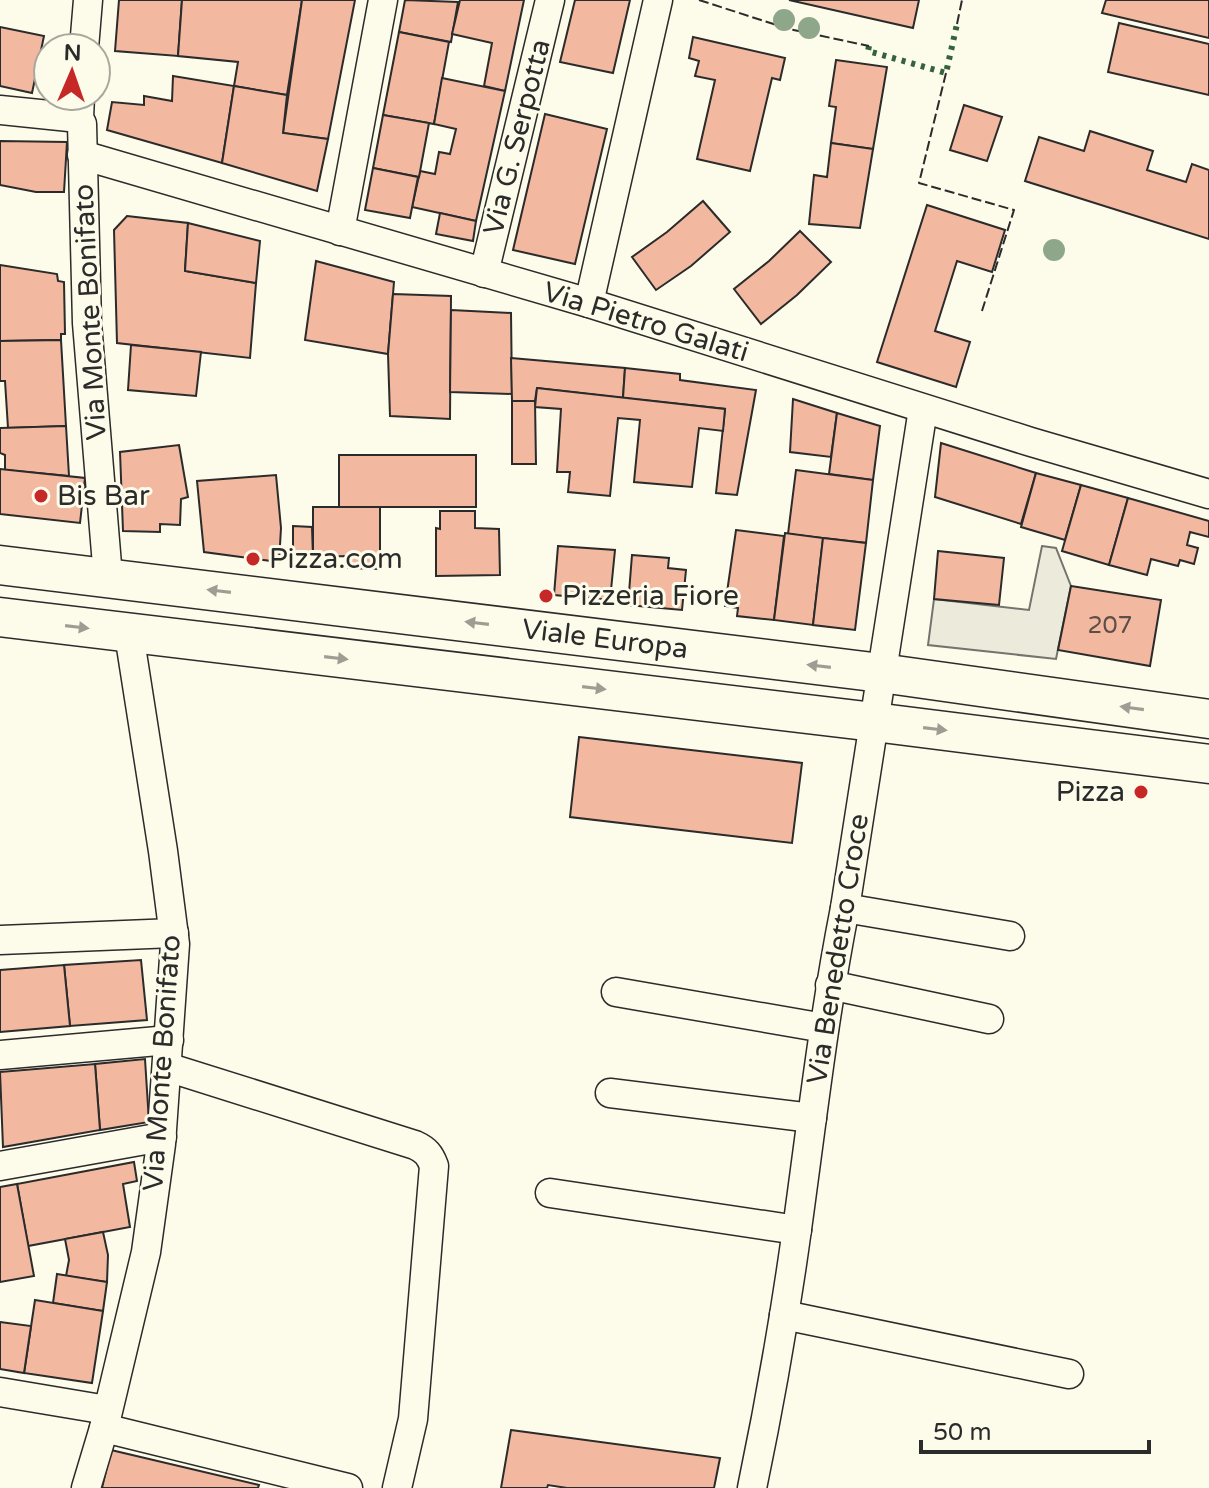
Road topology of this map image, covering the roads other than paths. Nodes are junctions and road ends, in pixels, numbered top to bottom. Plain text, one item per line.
1 (88, 0) edge
2 (383, 0) edge
3 (550, 0) edge
4 (658, 0) edge
5 (85, 32) edge
6 (32, 109) edge
7 (0, 110) edge
8 (81, 112) edge
9 (82, 155) junction
10 (340, 231) junction
11 (484, 273) junction
12 (589, 303) junction
13 (923, 409) junction
14 (1209, 494) edge
15 (0, 565) edge
16 (108, 577) junction
17 (0, 617) edge
18 (129, 634) junction
19 (881, 673) junction
20 (1209, 719) edge
21 (874, 722) junction
22 (1209, 764) edge
23 (845, 908) junction
24 (174, 933) junction
25 (1010, 936) dead end
26 (0, 940) edge
27 (830, 985) junction
28 (616, 992) dead end
29 (989, 1019) dead end
30 (824, 1028) junction
31 (168, 1053) junction
32 (0, 1055) edge
33 (610, 1093) dead end
34 (812, 1118) junction
35 (162, 1137) junction
36 (0, 1166) edge
37 (550, 1193) dead end
38 (797, 1230) junction
39 (784, 1315) junction
40 (1069, 1374) dead end
41 (0, 1392) edge
42 (105, 1419) junction
43 (86, 1488) edge
44 (348, 1488) edge
45 (397, 1488) edge
46 (752, 1488) edge

1 - 5 street
2 - 10 street
3 - 11 street, Via G. Serpotta
4 - 12 street
6 - 7 street
8 - 9 street, Via Monte Bonifato
9 - 10 street, Via Pietro Galati
9 - 16 street, Via Monte Bonifato
10 - 11 street, Via Pietro Galati
11 - 12 street, Via Pietro Galati
12 - 13 street, Via Pietro Galati
13 - 14 street, Via Pietro Galati
13 - 19 street, Via Benedetto Croce
15 - 16 street, Viale Europa
19 -> 16 street, Viale Europa
17 -> 18 street, Viale Europa
18 -> 21 street, Viale Europa
18 - 24 street, Via Monte Bonifato
20 -> 19 street, Viale Europa
19 - 21 street, Via Benedetto Croce
21 -> 22 street, Viale Europa
21 - 23 street, Via Benedetto Croce
23 - 25 street
23 - 27 street, Via Benedetto Croce
24 - 26 street
24 - 31 street, Via Monte Bonifato
27 - 29 street
27 - 30 street, Via Benedetto Croce
28 - 30 street
30 - 34 street, Via Benedetto Croce
31 - 32 street
31 - 35 street, Via Monte Bonifato
31 - 45 street
33 - 34 street
34 - 38 street, Via Benedetto Croce
35 - 36 street
35 - 42 street, Via Monte Bonifato
37 - 38 street
38 - 39 street, Via Benedetto Croce
39 - 40 street
39 - 46 street, Via Benedetto Croce
41 - 42 street
42 - 43 street, Via Monte Bonifato
42 - 44 street

